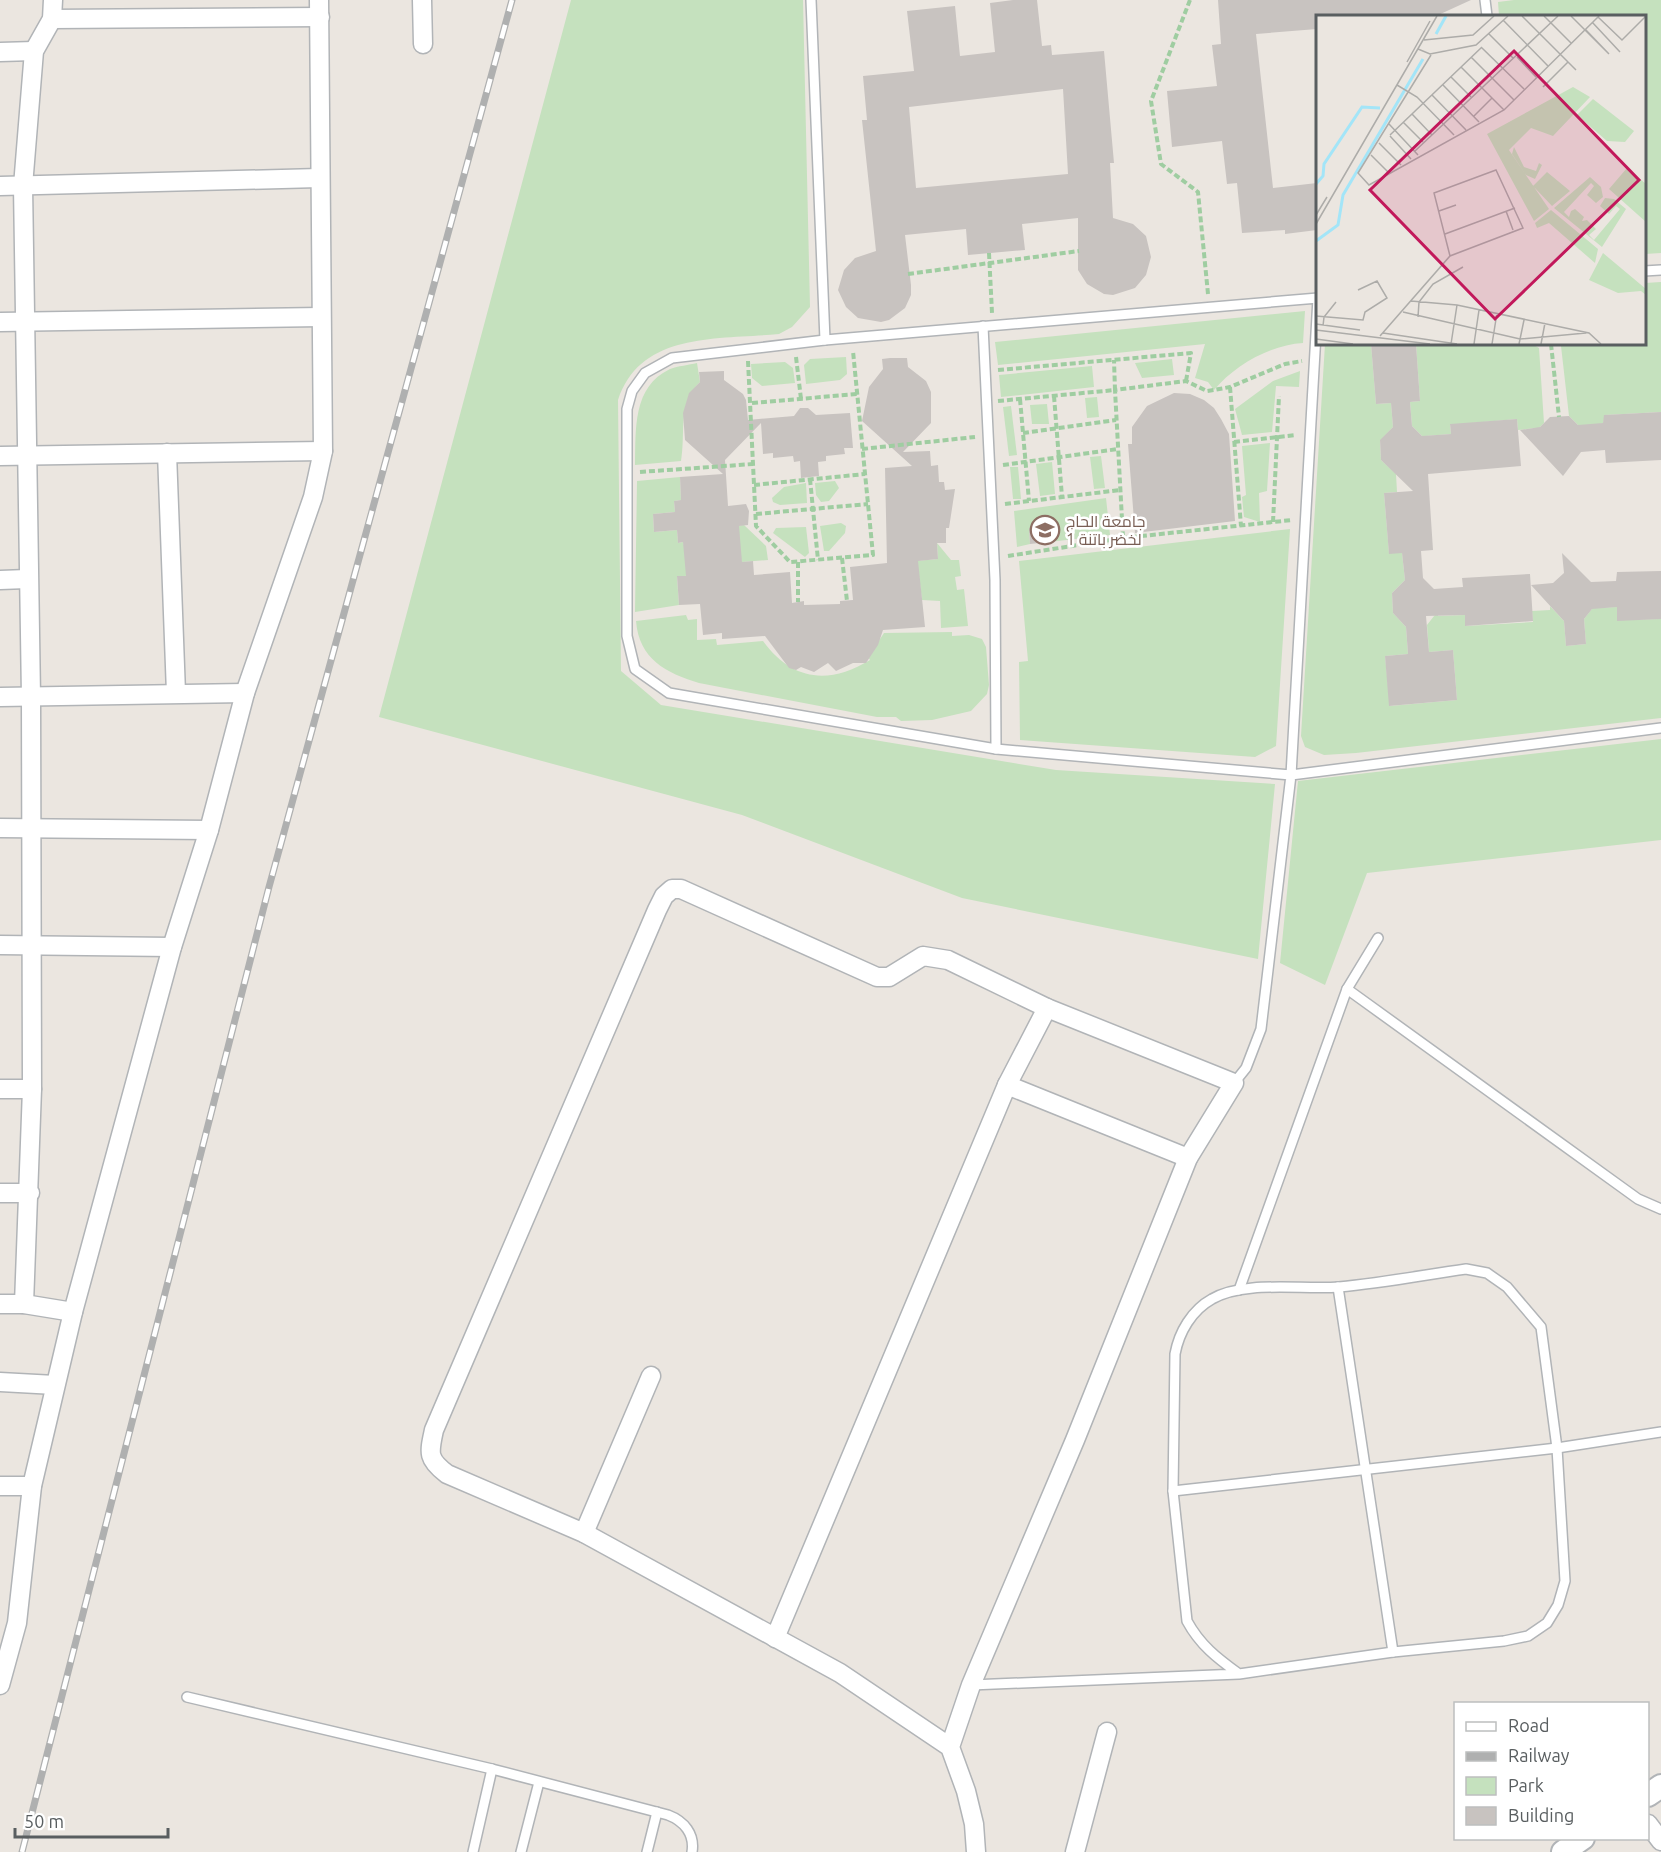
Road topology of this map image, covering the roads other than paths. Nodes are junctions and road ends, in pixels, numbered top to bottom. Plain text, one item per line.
1 (53, 0) edge
2 (422, 0) edge
3 (811, 0) edge
4 (1485, 0) edge
5 (320, 9) edge
6 (1487, 15) edge
7 (52, 19) junction
8 (423, 44) dead end
9 (34, 51) junction
10 (0, 52) edge
11 (319, 178) junction
12 (0, 186) edge
13 (23, 186) junction
14 (1661, 270) edge
15 (1646, 271) edge
16 (1316, 298) edge
17 (321, 317) junction
18 (1316, 318) edge
19 (0, 322) edge
20 (25, 322) junction
21 (988, 326) junction
22 (825, 340) junction
23 (322, 450) junction
24 (167, 453) junction
25 (26, 455) junction
26 (0, 456) edge
27 (27, 579) junction
28 (0, 580) edge
29 (176, 693) junction
30 (245, 693) junction
31 (0, 697) edge
32 (31, 697) junction
33 (1661, 728) edge
34 (996, 749) junction
35 (1291, 775) junction
36 (32, 827) junction
37 (0, 828) edge
38 (208, 830) junction
39 (1378, 938) dead end
40 (0, 945) edge
41 (30, 945) junction
42 (172, 947) junction
43 (1347, 988) junction
44 (1047, 1008) junction
45 (1234, 1083) junction
46 (1007, 1085) junction
47 (0, 1089) edge
48 (32, 1089) junction
49 (1188, 1158) junction
50 (0, 1193) edge
51 (30, 1193) junction
52 (1661, 1209) edge
53 (1338, 1287) junction
54 (1239, 1290) junction
55 (0, 1304) edge
56 (24, 1304) junction
57 (73, 1312) junction
58 (651, 1376) dead end
59 (0, 1382) edge
60 (55, 1385) junction
61 (1661, 1432) edge
62 (1557, 1448) junction
63 (1366, 1470) junction
64 (0, 1486) edge
65 (32, 1486) junction
66 (1173, 1491) junction
67 (584, 1533) junction
68 (9, 1623) edge
69 (776, 1638) junction
70 (1393, 1652) junction
71 (1239, 1674) junction
72 (0, 1685) edge
73 (971, 1685) junction
74 (187, 1697) dead end
75 (1107, 1732) dead end
76 (950, 1747) junction
77 (492, 1769) junction
78 (539, 1782) junction
79 (657, 1812) junction
80 (1649, 1826) edge
81 (1581, 1840) edge
82 (1661, 1841) edge
83 (473, 1852) edge
84 (521, 1852) edge
85 (646, 1852) edge
86 (692, 1852) edge
87 (976, 1852) edge
88 (1075, 1852) edge
89 (1563, 1852) edge

1 - 7 street
2 - 8 street
3 - 22 lane
4 - 6 lane
5 - 7 street
5 - 11 street
7 - 9 street
9 - 10 street
9 - 13 street
11 - 13 street
11 - 17 street
12 - 13 street
13 - 20 street
14 - 15 lane
16 - 21 lane
17 - 20 street
17 - 23 street
18 - 35 lane
19 - 20 street
20 - 25 street
21 - 22 lane
21 - 34 lane
22 - 34 lane
23 - 24 street
23 - 30 street
24 - 25 street
24 - 29 street
25 - 26 street
25 - 27 street
27 - 28 street
27 - 32 street
29 - 30 street
29 - 32 street
30 - 38 street
31 - 32 street
32 - 36 street
33 - 35 lane
34 - 35 lane
35 - 45 lane
36 - 37 street
36 - 38 street
36 - 41 street
38 - 42 street
39 - 43 lane
40 - 41 street
41 - 42 street
41 - 48 street
42 - 57 street
43 - 52 lane
43 - 54 lane
44 - 45 street
44 - 46 street
44 - 67 street
45 - 49 street
46 - 49 street
46 - 69 street
47 - 48 street
48 - 51 street
49 - 73 street
50 - 51 street
51 - 56 street
53 - 54 lane
53 - 62 lane
53 - 63 lane
54 - 66 lane
55 - 56 street
56 - 57 street
57 - 60 street
58 - 67 street
59 - 60 street
60 - 65 street
61 - 62 lane
62 - 63 lane
62 - 70 lane
63 - 66 lane
63 - 70 lane
64 - 65 street
65 - 68 street
66 - 71 lane
67 - 69 street
68 - 72 street
69 - 76 street
70 - 71 lane
71 - 73 lane
73 - 76 street
74 - 77 lane
75 - 88 street
76 - 87 street
77 - 78 lane
77 - 83 lane
78 - 79 lane
78 - 84 lane
79 - 85 lane
79 - 86 lane
80 - 82 street
81 - 89 street

